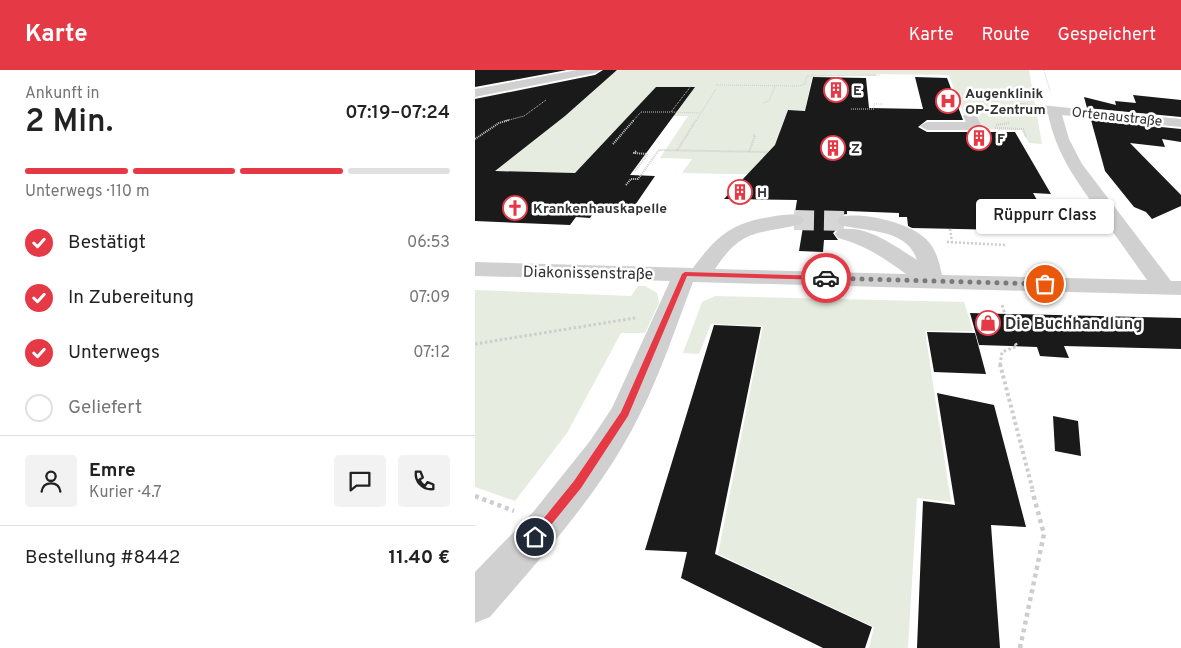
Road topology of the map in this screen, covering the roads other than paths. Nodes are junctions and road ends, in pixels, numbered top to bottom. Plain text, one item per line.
1 (595, 70) edge
2 (475, 93) edge
3 (1020, 107) dead end
4 (1054, 109) junction
5 (970, 116) dead end
6 (1181, 123) edge
7 (927, 126) dead end
8 (1041, 207) dead end
9 (1109, 210) junction
10 (798, 226) tunnel mouth
11 (843, 227) tunnel mouth
12 (475, 269) edge
13 (692, 274) junction
14 (933, 281) junction
15 (1172, 287) edge
16 (475, 602) edge

1 - 2 street
3 - 4 street, Ortenaustraße
4 - 6 street, Ortenaustraße
4 - 9 street
5 - 7 street
8 - 9 street
9 - 15 street
10 - 13 street
11 - 14 street
12 - 13 street, Diakonissenstraße
13 - 14 street, Diakonissenstraße
13 - 16 street
14 - 15 street, Diakonissenstraße

